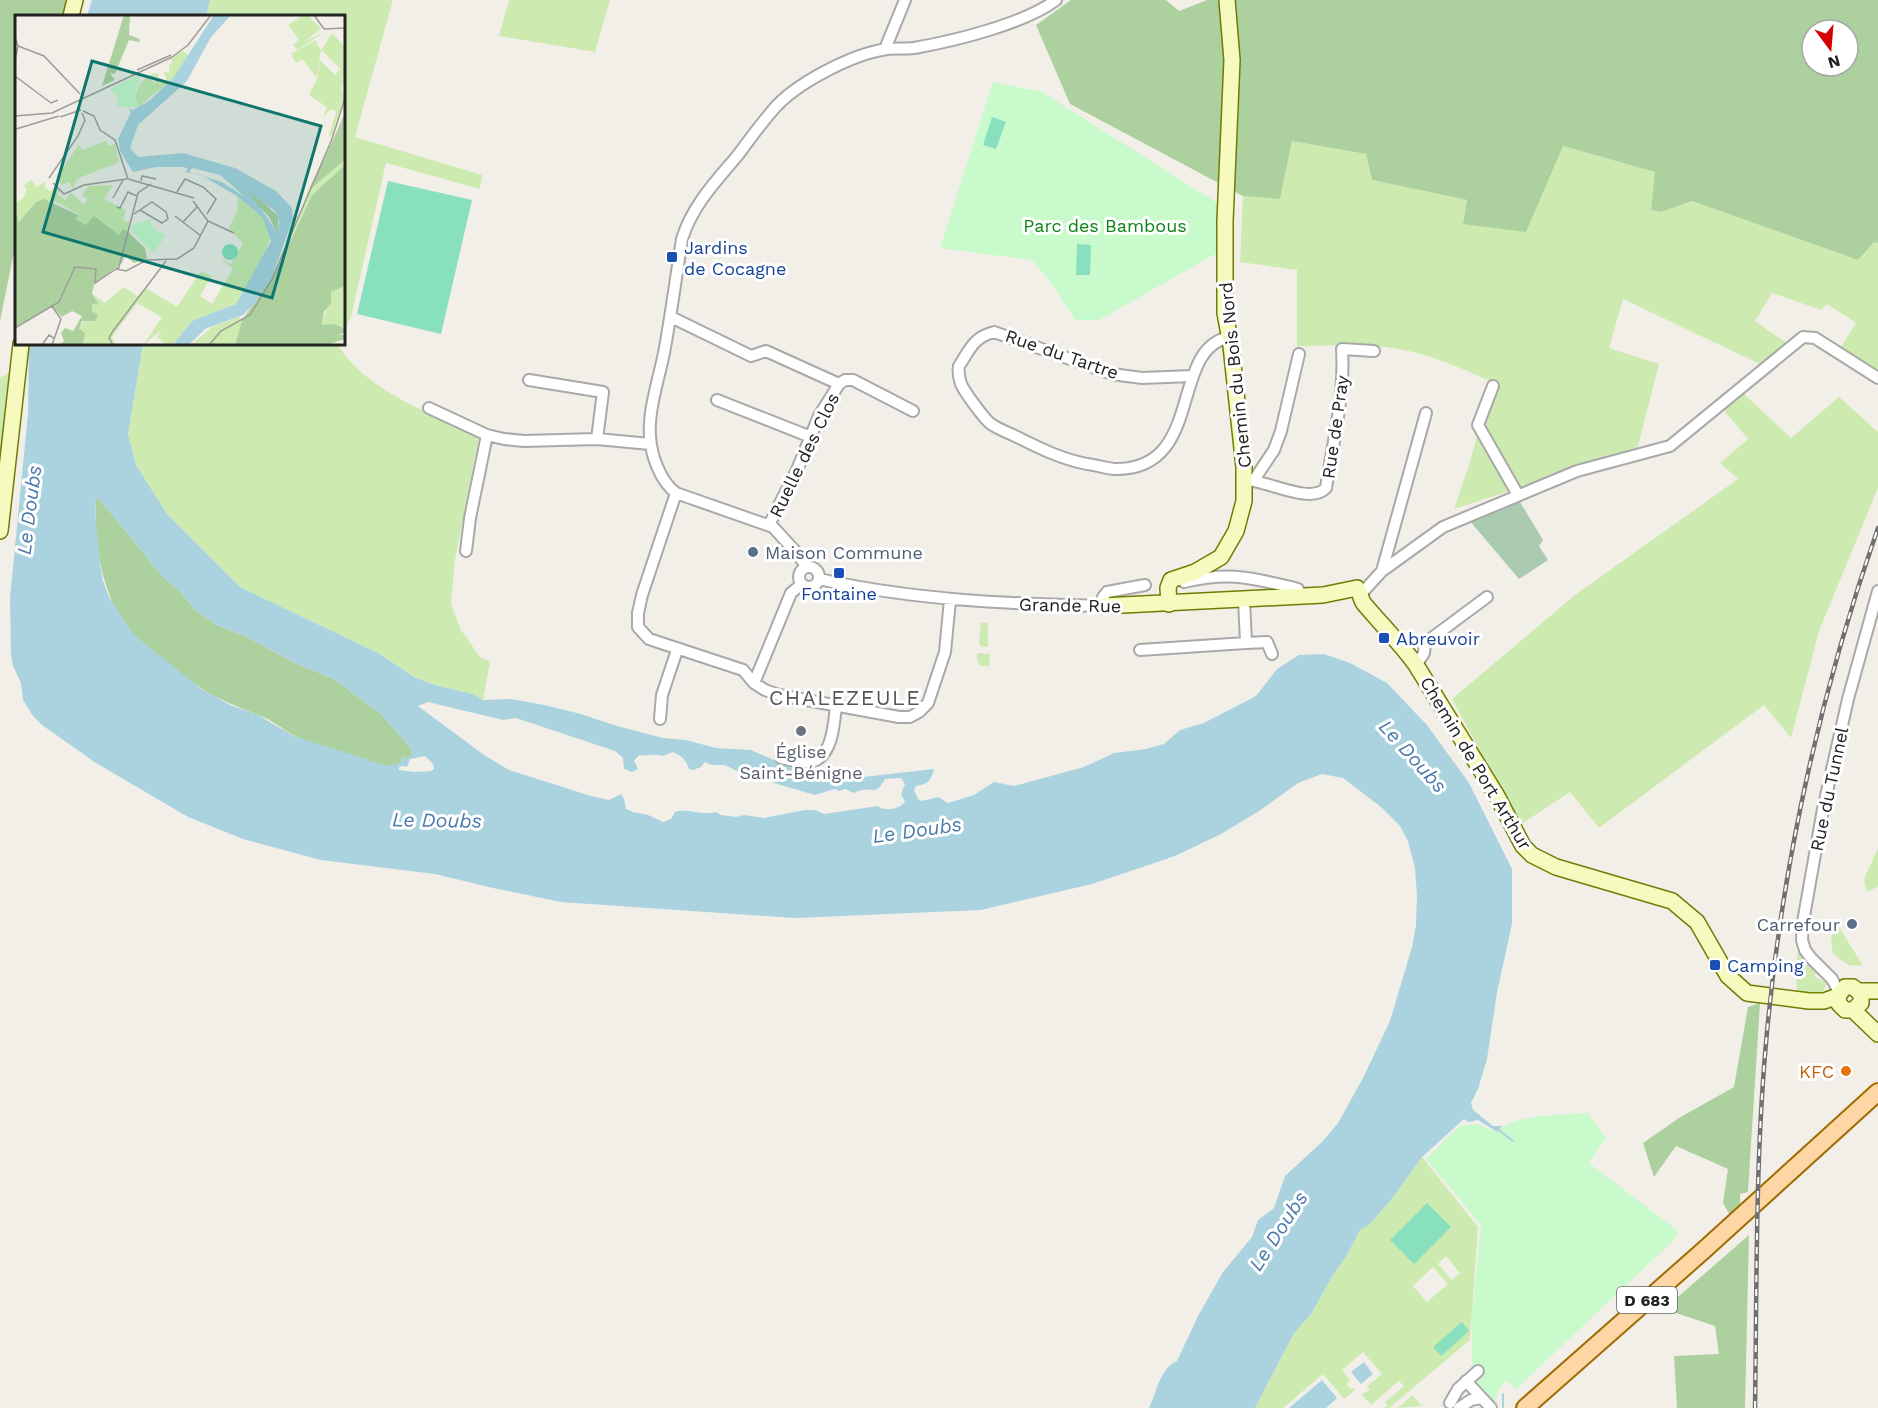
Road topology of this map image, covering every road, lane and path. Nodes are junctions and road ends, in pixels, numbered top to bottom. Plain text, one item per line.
1 (75, 0) edge
2 (905, 0) edge
3 (1056, 0) edge
4 (1227, 0) edge
5 (71, 15) edge
6 (885, 49) junction
7 (671, 317) junction
8 (1230, 337) junction
9 (21, 345) edge
10 (1374, 351) dead end
11 (1299, 354) dead end
12 (1192, 376) junction
13 (1878, 378) edge
14 (529, 380) dead end
15 (839, 384) junction
16 (1493, 386) dead end
17 (717, 400) dead end
18 (429, 408) dead end
19 (914, 411) dead end
20 (1426, 413) dead end
21 (487, 435) junction
22 (810, 437) junction
23 (597, 439) junction
24 (650, 444) junction
25 (1250, 480) junction
26 (676, 493) junction
27 (1518, 495) junction
28 (769, 525) junction
29 (0, 531) edge
30 (466, 551) dead end
31 (807, 567) junction
32 (1378, 574) junction
33 (819, 579) junction
34 (1181, 583) dead end
35 (802, 584) junction
36 (1145, 585) dead end
37 (1878, 591) edge
38 (1354, 595) junction
39 (1301, 596) junction
40 (1487, 597) dead end
41 (950, 600) junction
42 (1244, 600) junction
43 (1169, 604) junction
44 (1103, 606) junction
45 (1246, 643) junction
46 (676, 650) junction
47 (1140, 650) dead end
48 (1272, 654) dead end
49 (1416, 665) junction
50 (754, 683) junction
51 (836, 706) junction
52 (660, 719) dead end
53 (781, 758) dead end
54 (1878, 991) edge
55 (1848, 996) junction
56 (1878, 1023) edge
57 (1878, 1034) edge
58 (1878, 1092) edge
59 (1878, 1104) edge
60 (1478, 1371) dead end
61 (1467, 1381) junction
62 (1480, 1398) junction
63 (1452, 1407) edge
64 (1491, 1408) edge
65 (1525, 1408) edge
66 (1536, 1408) edge

1 - 5 street
2 - 6 street
3 - 6 street
4 - 8 street, Chemin du Bois Nord
6 - 7 street
7 - 15 street
7 - 24 street
8 - 12 street, Rue du Tartre
8 - 25 street, Chemin du Bois Nord
9 - 29 street
10 - 25 street, Rue de Pray
11 - 25 street
12 - 12 street, Rue du Tartre
13 - 27 street
14 - 23 street
15 - 19 street
15 - 22 street, Ruelle des Clos
16 - 27 street
17 - 22 street
18 - 21 street
20 - 32 street
21 - 23 street
21 - 30 street
22 - 28 street, Ruelle des Clos
23 - 24 street
24 - 26 street
25 - 43 street, Chemin du Bois Nord
26 - 28 street
26 - 46 street
27 - 32 street
28 - 31 street
31 - 33 street
31 - 35 street
32 - 38 street
33 - 35 street
33 - 41 street, Grande Rue
34 - 39 street
35 - 50 street
36 - 44 street
37 - 55 street, Rue du Tunnel
38 - 39 street, Grande Rue
38 - 49 street, Chemin de Port Arthur
39 - 42 street, Grande Rue
40 - 49 street, Chemin de Port Arthur
41 - 44 street, Grande Rue
41 - 51 street
42 - 43 street, Grande Rue
42 - 45 street
43 - 44 street, Grande Rue
45 - 47 street
45 - 48 street
46 - 50 street
46 - 52 street
49 - 55 street, Chemin de Port Arthur
50 - 51 street
51 - 53 street
54 - 55 street, Chemin de Port Arthur
55 - 56 street
55 - 57 street
58 - 65 main road, D 683
59 - 66 main road, D 683
60 - 61 street
61 - 62 street
61 - 63 street
62 - 63 street
62 - 64 street

